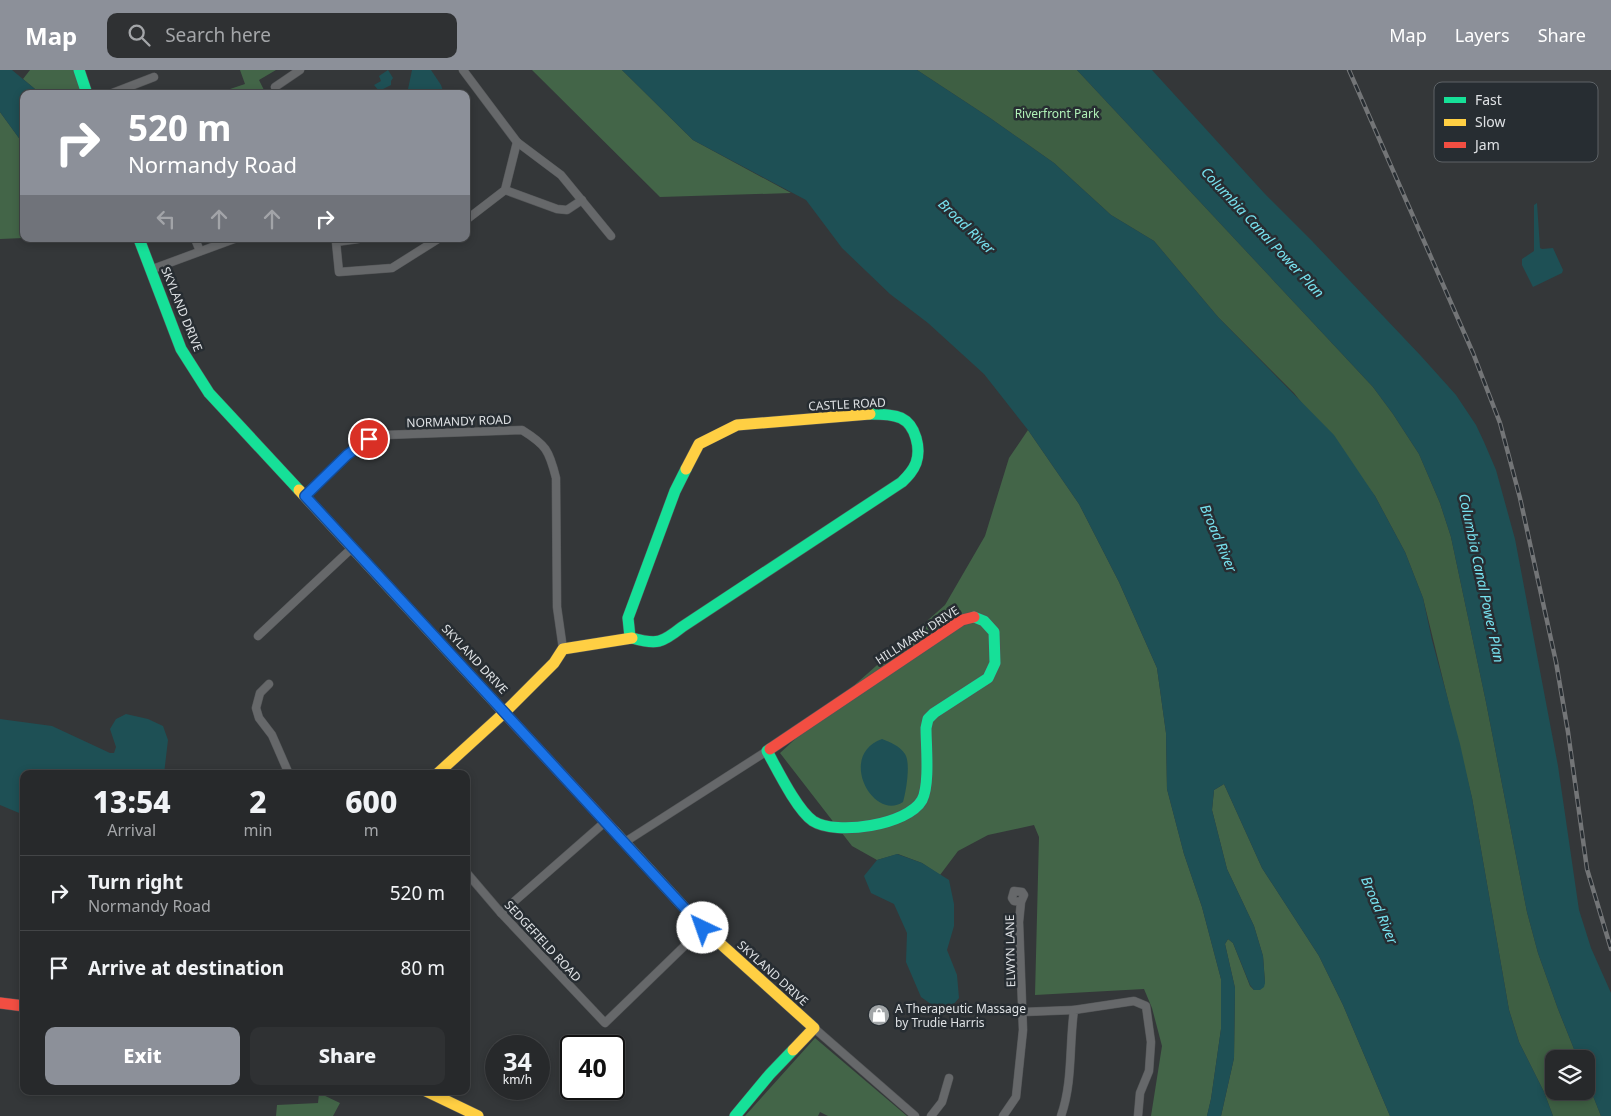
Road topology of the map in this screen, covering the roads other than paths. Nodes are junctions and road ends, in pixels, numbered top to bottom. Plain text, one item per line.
1 (79, 70) edge
2 (300, 70) edge
3 (463, 70) edge
4 (154, 77) dead end
5 (274, 87) dead end
6 (86, 90) edge
7 (120, 90) edge
8 (517, 142) junction
9 (505, 190) junction
10 (582, 200) junction
11 (470, 217) edge
12 (611, 236) dead end
13 (140, 242) edge
14 (196, 242) edge
15 (226, 242) edge
16 (336, 242) edge
17 (433, 242) edge
18 (200, 251) junction
19 (150, 270) junction
20 (305, 496) junction
21 (352, 548) junction
22 (258, 636) dead end
23 (630, 637) junction
24 (563, 649) junction
25 (269, 684) dead end
26 (505, 712) junction
27 (767, 751) junction
28 (287, 770) edge
29 (441, 770) edge
30 (605, 822) junction
31 (626, 842) junction
32 (470, 877) edge
33 (1021, 902) dead end
34 (501, 913) junction
35 (703, 928) junction
36 (0, 1003) edge
37 (20, 1006) edge
38 (1074, 1010) junction
39 (1023, 1012) junction
40 (814, 1028) junction
41 (949, 1078) dead end
42 (434, 1095) edge
43 (478, 1116) edge
44 (735, 1116) edge
45 (915, 1116) edge
46 (931, 1116) edge
47 (1003, 1116) edge
48 (1061, 1116) edge
49 (1138, 1116) edge

1 - 6 street
2 - 5 street
3 - 8 street
4 - 7 street
8 - 9 street
8 - 10 street
9 - 10 street
9 - 11 street
10 - 12 street
13 - 19 street, SKYLAND DRIVE
14 - 18 street
15 - 18 street
16 - 17 street
18 - 19 street
19 - 20 street, SKYLAND DRIVE
20 - 21 street, SKYLAND DRIVE
20 - 24 street, NORMANDY ROAD
21 - 22 street
21 - 26 street, SKYLAND DRIVE
23 - 23 street, CASTLE ROAD
23 - 24 street, CASTLE ROAD
24 - 26 street
25 - 28 street
26 - 29 street
26 - 30 street, SKYLAND DRIVE
27 - 27 street, HILLMARK DRIVE
27 - 31 street, HILLMARK DRIVE
30 - 31 street, SKYLAND DRIVE
30 - 34 street
31 - 35 street, SKYLAND DRIVE
32 - 34 street, SEDGEFIELD ROAD
33 - 39 street, ELWYN LANE
34 - 35 street, SEDGEFIELD ROAD
35 - 40 street, SKYLAND DRIVE
36 - 37 street
38 - 39 street
38 - 48 street
38 - 49 street
39 - 47 street, ELWYN LANE
40 - 44 street
40 - 45 street, SKYLAND DRIVE
41 - 46 street
42 - 43 street

